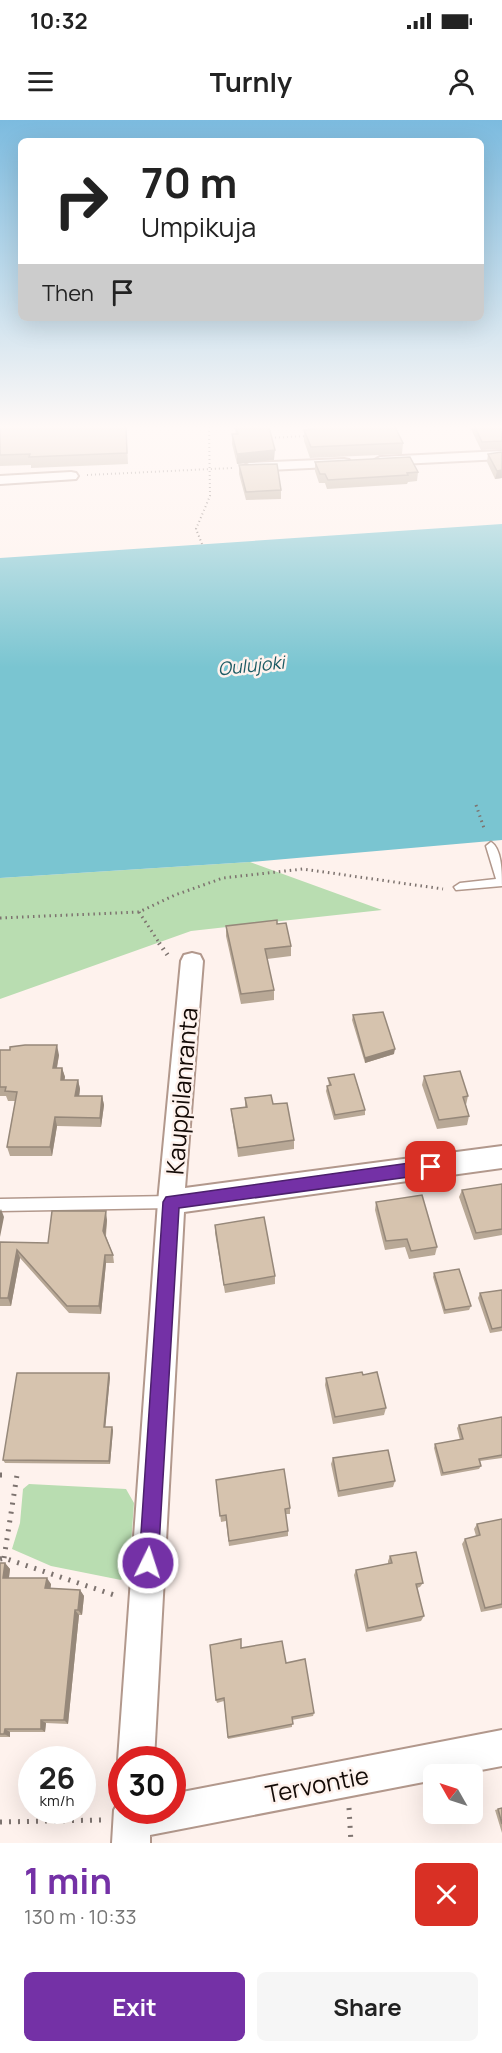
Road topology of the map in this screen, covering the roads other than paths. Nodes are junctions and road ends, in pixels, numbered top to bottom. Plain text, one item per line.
1 (490, 846) road end
2 (502, 880) edge
3 (460, 887) road end
4 (192, 961) road end
5 (502, 1158) edge
6 (171, 1202) junction
7 (0, 1205) edge
8 (137, 1746) edge
9 (502, 1748) edge
10 (186, 1813) edge

1 - 2 lane
2 - 3 lane
4 - 6 street, Kauppilanranta
5 - 6 street
6 - 7 lane
6 - 8 street, Kauppilanranta
9 - 10 street, Tervontie

